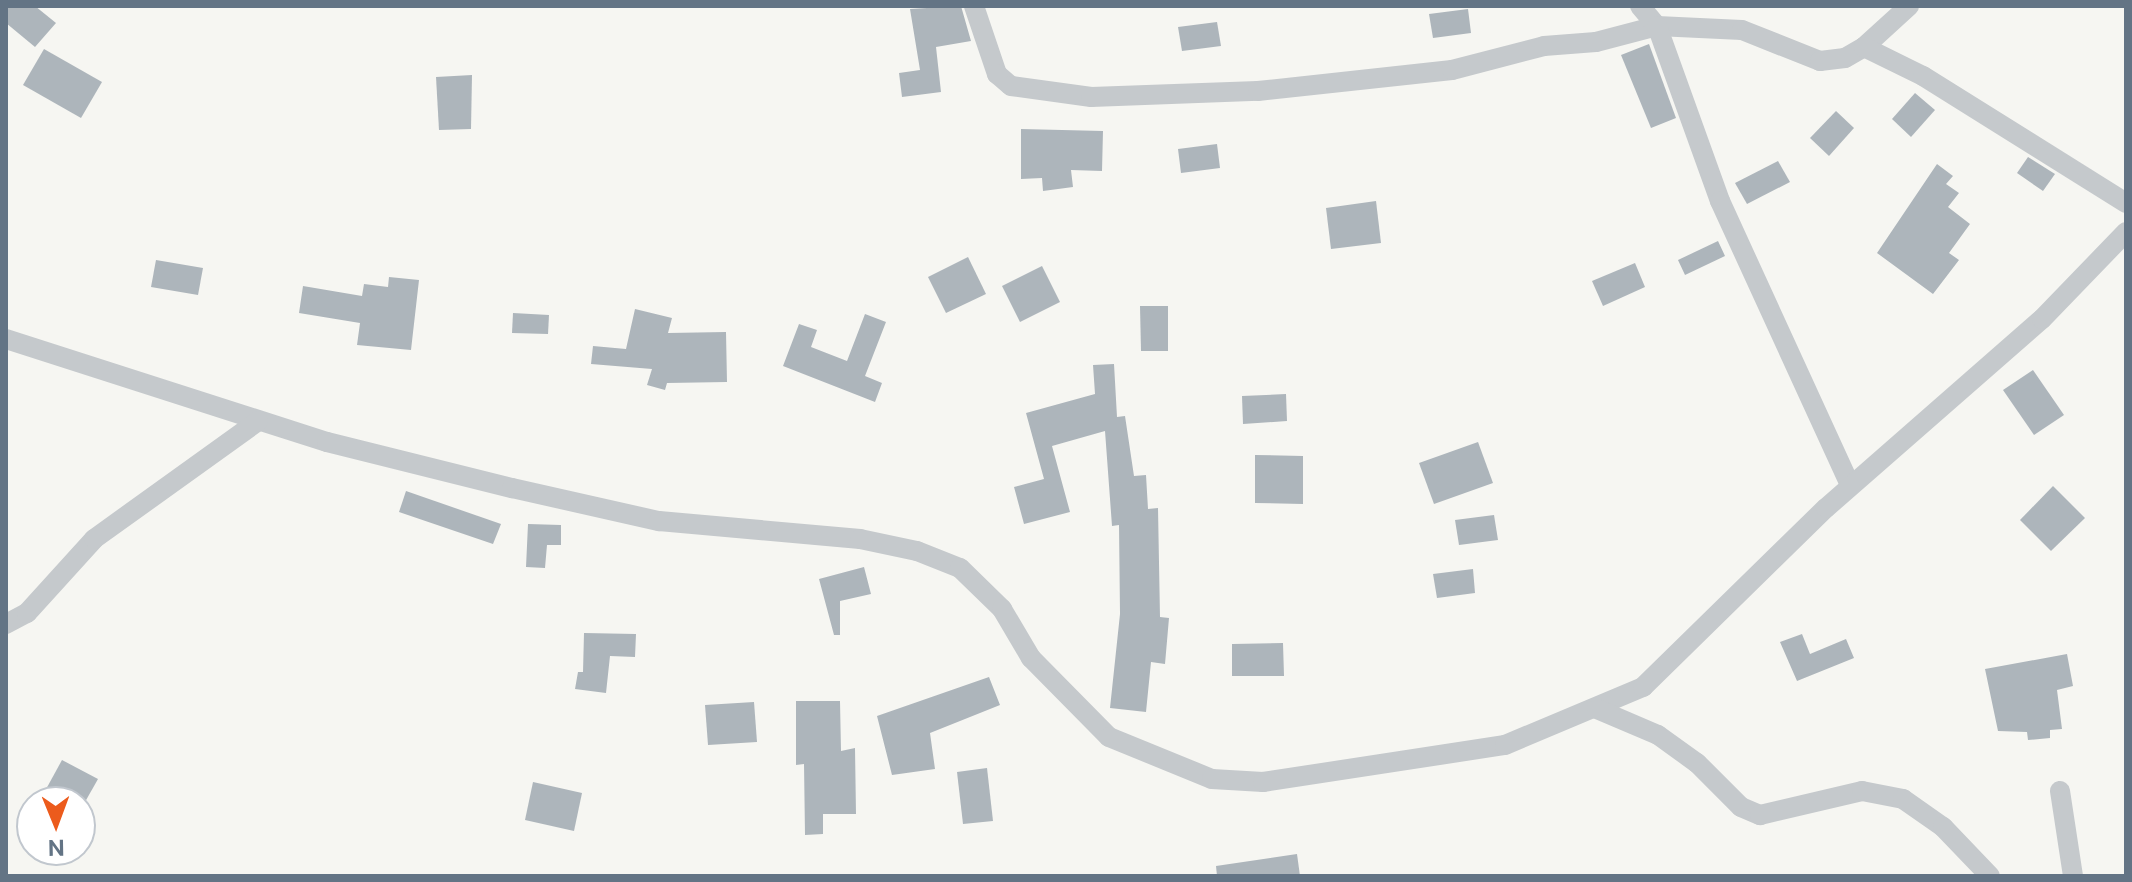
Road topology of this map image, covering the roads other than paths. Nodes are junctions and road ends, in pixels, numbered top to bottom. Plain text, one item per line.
1 (974, 6) edge
2 (1640, 6) edge
3 (1909, 6) edge
4 (1657, 26) junction
5 (1864, 47) junction
6 (2126, 203) edge
7 (2126, 232) edge
8 (6, 339) edge
9 (258, 421) junction
10 (1850, 485) junction
11 (6, 624) edge
12 (1597, 709) junction
13 (2060, 791) dead end
14 (1990, 876) edge
15 (2073, 876) edge

1 - 4 street
2 - 4 street
3 - 5 street
4 - 5 street
4 - 10 street
5 - 6 street
7 - 10 street
8 - 9 street
9 - 11 street
9 - 12 street
10 - 12 street
12 - 14 street
13 - 15 street

